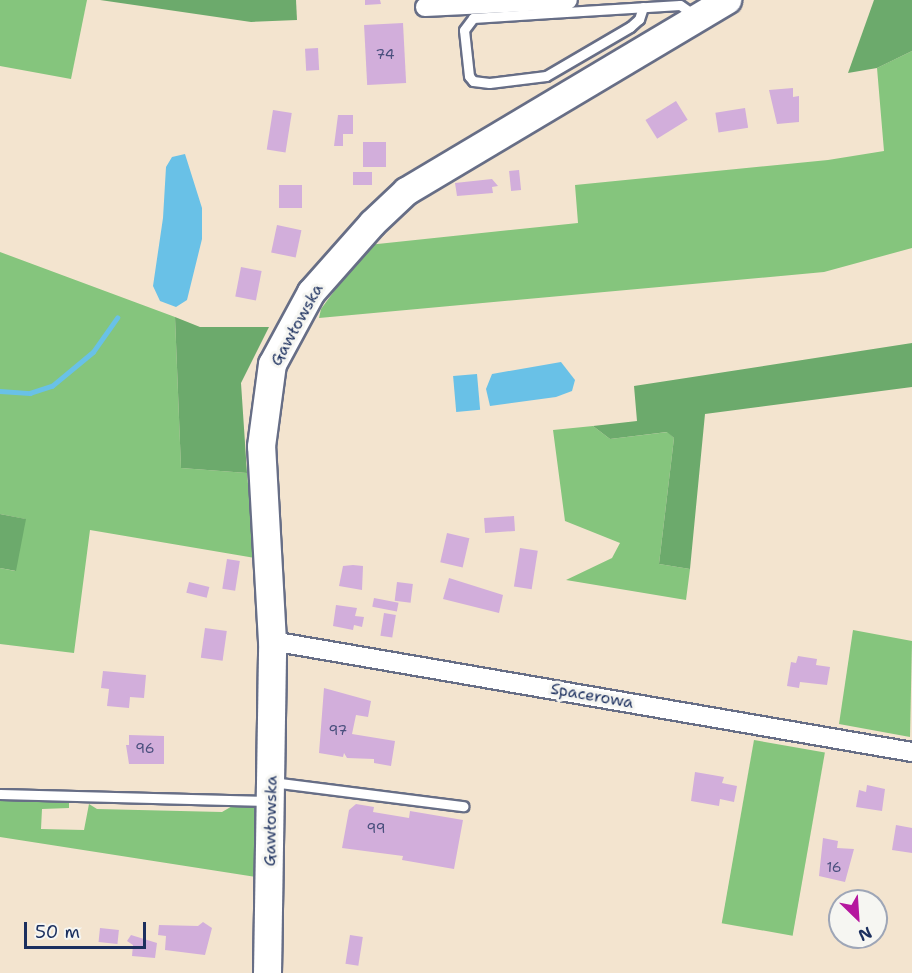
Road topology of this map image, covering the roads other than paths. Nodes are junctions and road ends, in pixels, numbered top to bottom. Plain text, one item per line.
1 (568, 0) edge
2 (727, 0) edge
3 (425, 7) dead end
4 (643, 7) junction
5 (697, 18) junction
6 (272, 641) junction
7 (912, 752) edge
8 (272, 792) junction
9 (0, 794) edge
10 (463, 806) dead end
11 (267, 973) edge

1 - 3 street
2 - 5 street, Gawłowska
4 - 4 lane
4 - 5 lane
5 - 6 street, Gawłowska
6 - 7 street, Spacerowa
6 - 8 street, Gawłowska
8 - 9 lane
8 - 10 lane
8 - 11 street, Gawłowska

